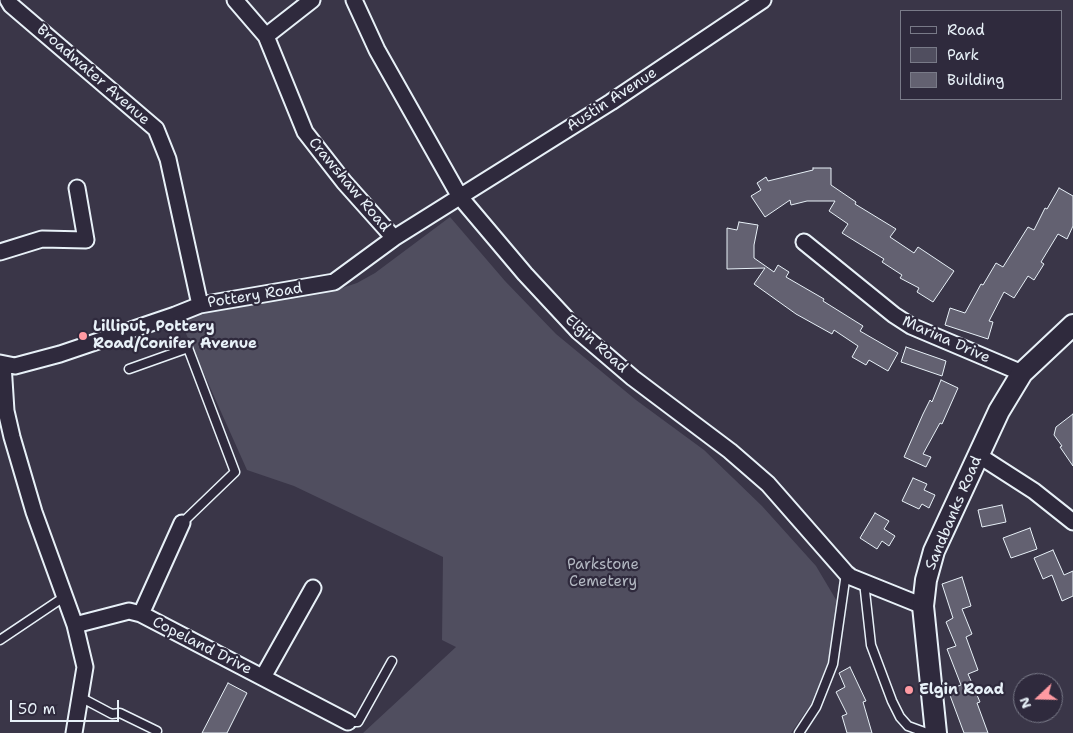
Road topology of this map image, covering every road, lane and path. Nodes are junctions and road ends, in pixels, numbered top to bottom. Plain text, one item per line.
1 (8, 0) edge
2 (235, 0) edge
3 (312, 0) edge
4 (354, 0) edge
5 (763, 0) edge
6 (266, 36) junction
7 (77, 188) dead end
8 (460, 197) junction
9 (394, 238) junction
10 (804, 242) dead end
11 (0, 252) edge
12 (200, 305) junction
13 (1073, 325) edge
14 (2, 363) edge
15 (129, 370) dead end
16 (1022, 373) junction
17 (978, 455) junction
18 (1073, 522) edge
19 (182, 523) joint
20 (846, 573) junction
21 (864, 582) junction
22 (313, 588) dead end
23 (64, 597) junction
24 (922, 606) junction
25 (141, 614) junction
26 (75, 625) junction
27 (0, 640) edge
28 (392, 661) dead end
29 (263, 677) junction
30 (80, 697) junction
31 (348, 722) joint
32 (157, 731) dead end
33 (74, 733) edge
34 (798, 733) edge
35 (927, 733) edge
36 (936, 733) edge

1 - 12 street, Broadwater Avenue
2 - 6 street, Crawshaw Road
3 - 6 street
4 - 8 street, Elgin Road
5 - 8 street, Austin Avenue
6 - 9 street, Crawshaw Road
7 - 11 street
8 - 9 street, Pottery Road
8 - 20 street, Elgin Road
9 - 12 street, Pottery Road
10 - 16 street, Marina Drive
12 - 14 street, Pottery Road
13 - 16 main road, Sandbanks Road
14 - 23 street, Pottery Road
15 - 19 lane
16 - 17 main road, Sandbanks Road
17 - 18 street
17 - 24 main road, Sandbanks Road
19 - 25 street, Copeland Drive
20 - 21 street, Elgin Road
20 - 34 lane
21 - 24 street, Elgin Road
21 - 35 lane
22 - 29 street, Copeland Drive
23 - 26 street, Pottery Road
23 - 27 lane
24 - 36 main road, Sandbanks Road
25 - 26 street, Copeland Drive
25 - 29 street, Copeland Drive
26 - 30 street, Pottery Road
28 - 31 lane
29 - 31 street, Copeland Drive
30 - 32 lane
30 - 33 street, Pottery Road

